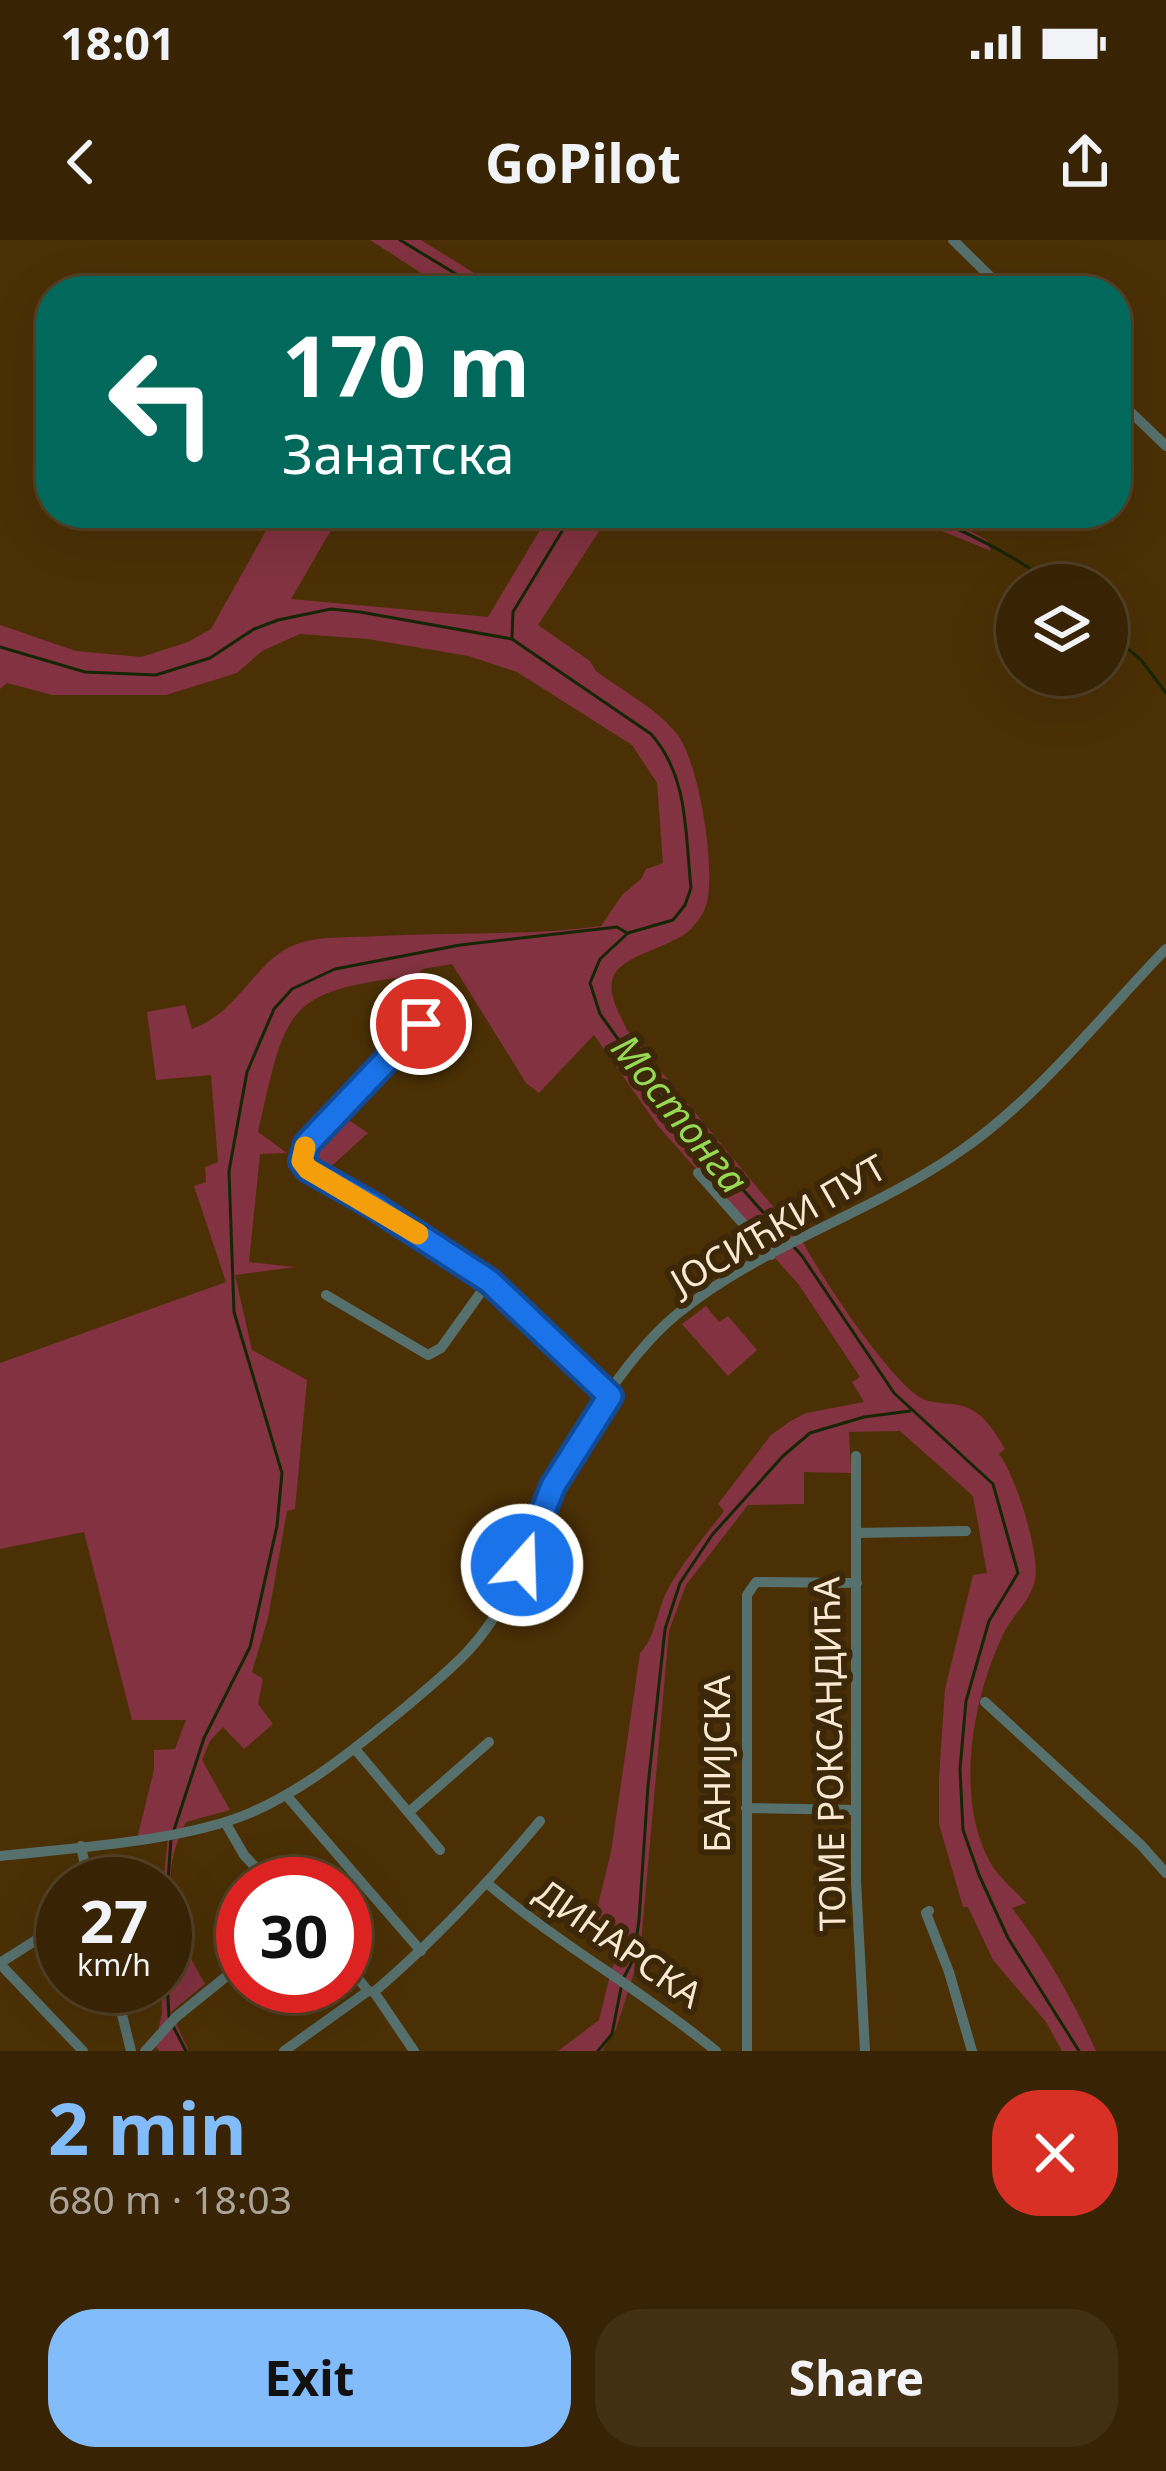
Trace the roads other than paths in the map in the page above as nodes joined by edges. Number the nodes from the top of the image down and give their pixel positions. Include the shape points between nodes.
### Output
1 (952, 240) edge
2 (989, 276) edge
3 (1131, 412) edge
4 (1166, 446) edge
5 (1166, 949) edge
6 (421, 1024) dead end
7 (698, 1173) dead end
8 (773, 1254) junction
9 (489, 1281) junction
10 (326, 1295) dead end
11 (610, 1396) junction
12 (856, 1456) dead end
13 (966, 1532) dead end
14 (856, 1533) junction
15 (857, 1583) junction
16 (986, 1702) dead end
17 (490, 1742) dead end
18 (355, 1749) junction
19 (286, 1795) junction
20 (746, 1808) junction
21 (856, 1810) junction
22 (410, 1813) junction
23 (540, 1821) dead end
24 (225, 1822) junction
25 (81, 1846) junction
26 (440, 1850) dead end
27 (0, 1856) edge
28 (83, 1857) edge
29 (246, 1857) edge
30 (333, 1857) edge
31 (1166, 1873) edge
32 (488, 1884) junction
33 (372, 1902) edge
34 (929, 1911) dead end
35 (36, 1941) edge
36 (422, 1951) junction
37 (0, 1964) edge
38 (216, 1985) edge
39 (372, 1991) edge
40 (372, 1993) edge
41 (122, 2013) edge
42 (340, 2013) edge
43 (83, 2051) edge
44 (131, 2051) edge
45 (145, 2051) edge
46 (284, 2051) edge
47 (414, 2051) edge
48 (716, 2051) edge
49 (746, 2051) edge
50 (865, 2051) edge
51 (972, 2051) edge

1 - 2 street
3 - 4 street
5 - 8 street, ЈОСИЋКИ ПУТ via 978,1138
6 - 9 street via 307,1144 302,1161
7 - 8 street
8 - 11 street, ЈОСИЋКИ ПУТ via 673,1318
9 - 10 street via 428,1355
9 - 11 street
11 - 18 street, ЈОСИЋКИ ПУТ via 553,1486 485,1636
12 - 14 street, ТОМЕ РОКСАНДИЋА
13 - 14 street
14 - 15 street, ТОМЕ РОКСАНДИЋА
15 - 20 street, БАНИЈСКА via 751,1585
15 - 21 street, ТОМЕ РОКСАНДИЋА
16 - 31 street
17 - 22 street
18 - 19 street, ЈОСИЋКИ ПУТ
18 - 22 street
19 - 24 street, ЈОСИЋКИ ПУТ
19 - 30 street
20 - 21 street
20 - 49 street, БАНИЈСКА
21 - 50 street, ТОМЕ РОКСАНДИЋА
22 - 26 street
23 - 32 street
24 - 25 street, ЈОСИЋКИ ПУТ
24 - 29 street
25 - 27 street, ЈОСИЋКИ ПУТ
25 - 28 street
32 - 36 street
32 - 48 street, ДИНАРСКА
33 - 36 street
34 - 51 street
35 - 37 street
36 - 39 street
37 - 43 street
38 - 45 street
40 - 47 street
41 - 44 street
42 - 46 street

